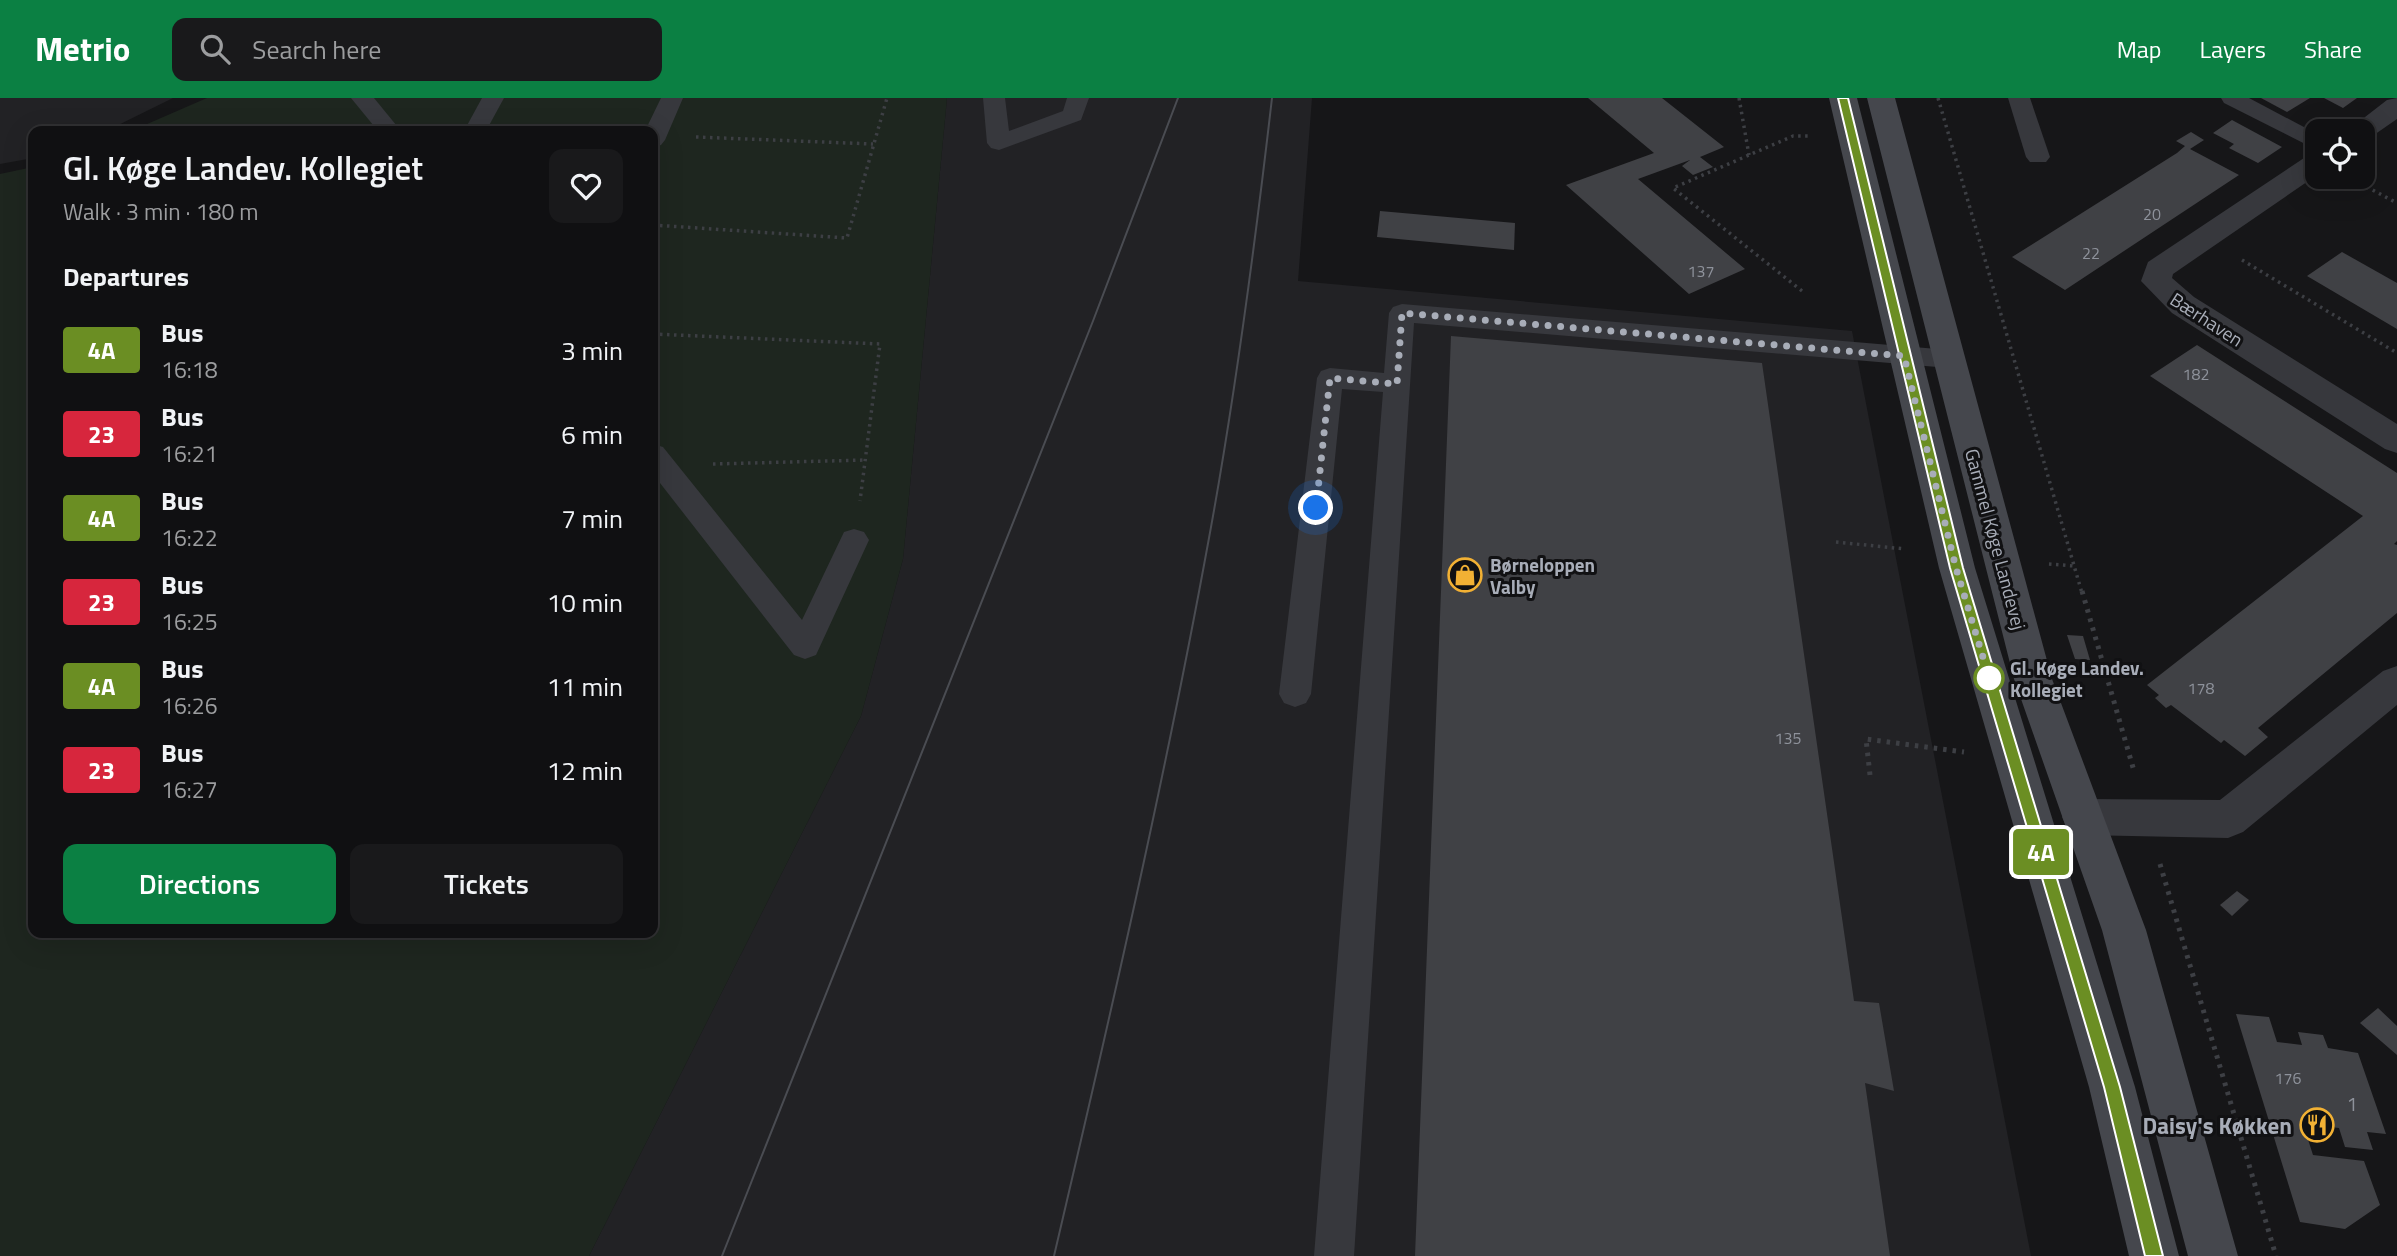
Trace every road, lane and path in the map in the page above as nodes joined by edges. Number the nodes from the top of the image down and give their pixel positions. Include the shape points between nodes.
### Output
1 (362, 98) edge
2 (493, 98) edge
3 (672, 98) edge
4 (887, 98) edge
5 (994, 98) edge
6 (1078, 98) edge
7 (1739, 98) edge
8 (1843, 98) edge
9 (1881, 98) edge
10 (1938, 98) edge
11 (2019, 98) edge
12 (2232, 98) edge
13 (2397, 106) edge
14 (2375, 121) edge
15 (386, 126) edge
16 (478, 126) edge
17 (658, 128) edge
18 (1852, 134) junction
19 (658, 137) edge
20 (2305, 137) edge
21 (873, 144) junction
22 (1749, 155) junction
23 (2038, 157) dead end
24 (2305, 170) edge
25 (2371, 189) edge
26 (2397, 203) edge
27 (658, 225) edge
28 (2222, 225) junction
29 (1802, 291) dead end
30 (658, 334) edge
31 (2397, 353) edge
32 (1904, 356) junction
33 (1949, 359) junction
34 (1397, 384) junction
35 (2397, 440) edge
36 (658, 460) edge
37 (866, 460) junction
38 (658, 461) edge
39 (854, 540) joint
40 (2397, 682) edge
41 (1295, 694) dead end
42 (2013, 758) junction
43 (1870, 775) dead end
44 (2083, 817) junction
45 (2147, 818) junction
46 (1334, 1256) edge
47 (2154, 1256) edge
48 (2213, 1256) edge
49 (2276, 1256) edge

1 - 15 lane
2 - 16 lane
3 - 17 lane
4 - 21 path
5 - 6 lane via 999,143 1073,115
7 - 22 path
8 - 18 main road
9 - 33 main road, Gammel Køge Landevej
10 - 45 path
11 - 23 lane
12 - 20 lane
13 - 14 street
18 - 22 path via 1793,136
18 - 32 main road
19 - 21 path
21 - 27 path via 846,238
22 - 29 path via 1673,188
24 - 28 street, Bærhaven
25 - 26 path
28 - 31 path via 2245,264
28 - 35 street, Bærhaven via 2159,269 2156,281 2183,305
30 - 37 path via 880,344
32 - 33 lane
32 - 34 lane via 1402,313
32 - 42 main road via 1956,568
33 - 44 main road, Gammel Køge Landevej via 2033,679
34 - 41 lane via 1330,378
34 - 46 lane
36 - 37 path
37 - 39 path
38 - 39 lane via 805,646
40 - 45 street via 2228,819
42 - 43 path via 1866,739
42 - 47 main road via 2112,1087
44 - 45 street
44 - 48 main road, Gammel Køge Landevej via 2124,930
45 - 49 path

